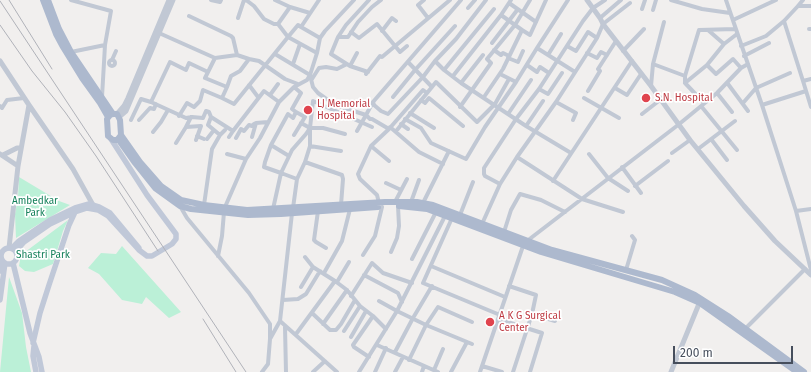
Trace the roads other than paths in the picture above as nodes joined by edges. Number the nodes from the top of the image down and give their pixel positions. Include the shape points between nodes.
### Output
1 (43, 0) edge
2 (48, 0) edge
3 (71, 0) edge
4 (168, 0) edge
5 (173, 0) edge
6 (211, 0) edge
7 (221, 0) edge
8 (245, 0) edge
9 (274, 0) edge
10 (319, 0) edge
11 (369, 0) edge
12 (381, 0) edge
13 (424, 0) edge
14 (450, 0) edge
15 (461, 0) edge
16 (475, 0) edge
17 (530, 0) edge
18 (546, 0) edge
19 (568, 0) edge
20 (587, 0) edge
21 (605, 0) edge
22 (621, 0) edge
23 (645, 0) edge
24 (656, 0) edge
25 (671, 0) edge
26 (732, 0) edge
27 (776, 0) edge
28 (803, 0) edge
29 (351, 1) edge
30 (485, 1) edge
31 (509, 1) edge
32 (726, 1) edge
33 (630, 3) dead end
34 (798, 6) junction
35 (811, 6) edge
36 (48, 8) junction
37 (290, 8) junction
38 (468, 8) dead end
39 (593, 8) junction
40 (494, 9) dead end
41 (518, 9) junction
42 (642, 9) dead end
43 (653, 10) dead end
44 (522, 12) junction
45 (310, 13) junction
46 (730, 13) junction
47 (501, 15) junction
48 (189, 16) dead end
49 (238, 18) dead end
50 (428, 18) junction
51 (600, 18) junction
52 (734, 20) junction
53 (396, 21) dead end
54 (509, 21) junction
55 (784, 21) junction
56 (536, 22) junction
57 (664, 22) dead end
58 (278, 24) junction
59 (603, 24) junction
60 (515, 25) junction
61 (455, 26) dead end
62 (301, 27) junction
63 (644, 29) dead end
64 (735, 29) junction
65 (522, 30) junction
66 (708, 30) junction
67 (382, 31) junction
68 (351, 32) junction
69 (159, 33) junction
70 (561, 34) dead end
71 (737, 34) junction
72 (288, 37) junction
73 (338, 37) junction
74 (320, 38) junction
75 (597, 38) junction
76 (471, 39) junction
77 (616, 41) junction
78 (492, 43) dead end
79 (769, 43) dead end
80 (300, 44) junction
81 (724, 44) junction
82 (105, 45) junction
83 (478, 45) junction
84 (394, 46) junction
85 (407, 46) dead end
86 (567, 46) junction
87 (741, 46) junction
88 (537, 48) junction
89 (494, 50) junction
90 (116, 51) dead end
91 (523, 51) dead end
92 (623, 51) junction
93 (71, 52) junction
94 (317, 53) junction
95 (358, 53) dead end
96 (275, 54) junction
97 (587, 54) junction
98 (237, 55) junction
99 (483, 55) dead end
100 (548, 55) junction
101 (607, 55) junction
102 (744, 56) junction
103 (509, 57) junction
104 (215, 58) junction
105 (249, 59) junction
106 (0, 61) edge
107 (435, 61) junction
108 (557, 61) junction
109 (632, 61) junction
110 (408, 62) junction
111 (293, 64) junction
112 (653, 64) junction
113 (748, 64) junction
114 (266, 65) junction
115 (348, 65) junction
116 (527, 65) junction
117 (707, 65) junction
118 (741, 68) junction
119 (415, 70) junction
120 (444, 70) junction
121 (208, 72) junction
122 (562, 72) dead end
123 (575, 72) junction
124 (790, 72) dead end
125 (549, 73) junction
126 (500, 74) junction
127 (641, 74) junction
128 (453, 76) junction
129 (685, 76) junction
130 (311, 77) junction
131 (423, 77) junction
132 (104, 78) junction
133 (509, 79) junction
134 (811, 79) edge
135 (531, 80) dead end
136 (802, 81) junction
137 (516, 82) junction
138 (461, 83) junction
139 (685, 83) junction
140 (278, 84) dead end
141 (728, 84) junction
142 (249, 85) junction
143 (296, 86) junction
144 (651, 86) junction
145 (227, 87) junction
146 (432, 87) junction
147 (615, 88) junction
148 (756, 88) junction
149 (539, 89) junction
150 (472, 91) junction
151 (588, 91) dead end
152 (806, 91) junction
153 (427, 93) junction
154 (717, 93) junction
155 (133, 94) junction
156 (270, 95) junction
157 (102, 97) junction
158 (258, 97) junction
159 (393, 97) dead end
160 (484, 97) junction
161 (24, 98) junction
162 (222, 98) junction
163 (584, 98) dead end
164 (141, 99) junction
165 (421, 100) junction
166 (660, 100) junction
167 (151, 102) junction
168 (279, 102) junction
169 (373, 102) junction
170 (543, 102) dead end
171 (556, 102) junction
172 (742, 103) junction
173 (156, 104) junction
174 (703, 104) junction
175 (29, 105) junction
176 (496, 105) junction
177 (762, 105) junction
178 (0, 106) edge
179 (460, 107) junction
180 (811, 107) edge
181 (602, 108) junction
182 (168, 110) junction
183 (748, 111) dead end
184 (296, 112) junction
185 (732, 112) dead end
186 (410, 113) junction
187 (508, 114) junction
188 (642, 114) dead end
189 (366, 115) junction
190 (114, 116) junction
191 (180, 116) junction
192 (192, 117) junction
193 (211, 117) junction
194 (619, 118) dead end
195 (406, 119) junction
196 (516, 119) junction
197 (131, 120) dead end
198 (139, 120) dead end
199 (573, 120) dead end
200 (735, 121) dead end
201 (268, 122) junction
202 (362, 122) junction
203 (256, 123) junction
204 (301, 123) junction
205 (401, 124) junction
206 (678, 125) junction
207 (463, 126) dead end
208 (526, 126) junction
209 (186, 127) junction
210 (372, 127) dead end
211 (310, 128) junction
212 (390, 128) junction
213 (434, 128) dead end
214 (408, 129) dead end
215 (214, 130) junction
216 (225, 130) dead end
217 (397, 130) dead end
218 (233, 131) junction
219 (357, 131) dead end
220 (535, 131) junction
221 (722, 131) junction
222 (153, 132) dead end
223 (345, 134) dead end
224 (220, 135) junction
225 (294, 135) dead end
226 (229, 137) dead end
227 (252, 137) dead end
228 (116, 138) junction
229 (236, 138) dead end
230 (711, 139) junction
231 (690, 140) junction
232 (176, 143) dead end
233 (271, 145) junction
234 (310, 146) junction
235 (371, 146) junction
236 (21, 148) junction
237 (698, 149) junction
238 (737, 150) dead end
239 (341, 151) dead end
240 (449, 151) junction
241 (672, 152) dead end
242 (571, 153) junction
243 (1, 154) edge
244 (227, 154) dead end
245 (589, 154) dead end
246 (289, 156) junction
247 (517, 158) junction
248 (246, 159) junction
249 (727, 160) dead end
250 (389, 161) dead end
251 (668, 161) dead end
252 (305, 162) junction
253 (443, 164) junction
254 (18, 166) junction
255 (622, 167) junction
256 (280, 173) junction
257 (407, 178) dead end
258 (608, 178) junction
259 (297, 179) junction
260 (419, 180) dead end
261 (553, 180) junction
262 (473, 182) dead end
263 (386, 183) dead end
264 (500, 184) junction
265 (635, 186) junction
266 (401, 190) junction
267 (628, 191) dead end
268 (641, 193) dead end
269 (582, 199) junction
270 (411, 202) junction
271 (422, 203) junction
272 (396, 204) junction
273 (93, 205) junction
274 (204, 205) junction
275 (341, 205) junction
276 (380, 205) junction
277 (180, 206) junction
278 (273, 209) junction
279 (350, 209) junction
280 (811, 209) edge
281 (225, 210) junction
282 (292, 210) junction
283 (318, 211) junction
284 (796, 211) junction
285 (75, 212) junction
286 (436, 212) junction
287 (565, 212) junction
288 (623, 212) dead end
289 (460, 215) junction
290 (445, 216) junction
291 (452, 218) junction
292 (482, 224) junction
293 (504, 232) junction
294 (632, 236) dead end
295 (525, 243) junction
296 (326, 248) dead end
297 (13, 249) junction
298 (139, 250) junction
299 (391, 252) dead end
300 (363, 255) dead end
301 (218, 256) junction
302 (305, 257) dead end
303 (412, 259) dead end
304 (3, 260) junction
305 (349, 262) dead end
306 (13, 263) junction
307 (313, 266) junction
308 (431, 266) junction
309 (626, 270) junction
310 (808, 270) edge
311 (0, 271) edge
312 (322, 272) junction
313 (364, 275) junction
314 (811, 275) edge
315 (336, 282) junction
316 (412, 283) junction
317 (432, 286) junction
318 (509, 286) junction
319 (302, 287) dead end
320 (347, 290) junction
321 (351, 296) junction
322 (505, 298) junction
323 (0, 300) edge
324 (283, 300) junction
325 (355, 300) junction
326 (379, 301) dead end
327 (701, 301) junction
328 (402, 302) junction
329 (360, 306) junction
330 (366, 311) junction
331 (398, 311) junction
332 (312, 313) junction
333 (532, 314) junction
334 (373, 316) junction
335 (499, 317) junction
336 (413, 318) junction
337 (280, 321) junction
338 (555, 321) dead end
339 (472, 322) dead end
340 (323, 324) junction
341 (426, 325) junction
342 (285, 327) junction
343 (526, 328) junction
344 (386, 329) junction
345 (745, 329) junction
346 (344, 331) dead end
347 (296, 334) junction
348 (351, 337) dead end
349 (270, 339) junction
350 (34, 344) junction
351 (377, 345) junction
352 (386, 348) junction
353 (443, 349) dead end
354 (395, 352) junction
355 (369, 357) junction
356 (403, 357) junction
357 (409, 360) junction
358 (325, 361) junction
359 (424, 366) junction
360 (482, 366) junction
361 (436, 371) edge
362 (36, 372) edge
363 (42, 372) edge
364 (262, 372) edge
365 (286, 372) edge
366 (313, 372) edge
367 (337, 372) edge
368 (359, 372) edge
369 (375, 372) edge
370 (395, 372) edge
371 (422, 372) edge
372 (451, 372) edge
373 (480, 372) edge
374 (502, 372) edge
375 (513, 372) edge
376 (530, 372) edge
377 (671, 372) edge
378 (797, 372) edge
379 (804, 372) edge

1 - 36 main road
2 - 36 main road
3 - 82 street via 111,11
4 - 190 street via 128,98
5 - 69 street
6 - 7 street
8 - 49 street
8 - 58 street via 254,6 264,20
9 - 37 street
10 - 45 street
11 - 73 street
12 - 68 street
13 - 50 street via 418,5
14 - 50 street
15 - 110 street
16 - 38 street
17 - 44 street
18 - 56 street
19 - 88 street
20 - 39 street
21 - 39 street
22 - 51 street
23 - 42 street
24 - 43 street
25 - 46 street via 702,9
26 - 32 street
27 - 52 street
28 - 34 street
29 - 74 street
30 - 107 street via 456,40
31 - 41 street
31 - 47 street
32 - 46 street
33 - 59 street
34 - 35 street
34 - 55 street
36 - 93 main road
36 - 190 main road via 56,34 73,64 88,88
37 - 45 street
37 - 58 street
39 - 51 street
39 - 86 street
40 - 76 street
41 - 44 street
41 - 54 street
44 - 56 street
44 - 60 street
45 - 62 street
46 - 52 street
47 - 54 street
47 - 83 street
48 - 98 street via 231,36
50 - 84 street
51 - 59 street
52 - 64 street
53 - 67 street via 392,18
54 - 60 street
54 - 78 street
55 - 87 street via 766,36
55 - 136 street
56 - 65 street via 530,35
57 - 112 street
58 - 72 street
59 - 75 street
59 - 77 street
60 - 65 street
60 - 89 street
61 - 119 street
62 - 72 street via 298,25
62 - 74 street
63 - 92 street
64 - 66 street
64 - 71 street
65 - 103 street
66 - 81 street
66 - 129 street via 698,30
67 - 68 street via 376,24 359,38
67 - 84 street
68 - 73 street via 348,37
69 - 104 street
69 - 155 street
70 - 100 street
71 - 81 street
71 - 87 street
72 - 80 street
72 - 96 street
73 - 115 street via 331,54
74 - 94 street
75 - 86 street via 588,32 576,51
75 - 97 street
76 - 83 street
76 - 120 street
77 - 92 street
77 - 101 street
79 - 102 street
80 - 94 street
80 - 111 street
81 - 117 street
82 - 93 street
82 - 132 street
83 - 128 street
84 - 85 street via 400,52
84 - 115 street via 380,56 367,73
86 - 108 street
87 - 102 street
88 - 100 street
88 - 116 street
89 - 103 street
89 - 150 street via 487,59 491,63
90 - 132 street
91 - 103 street via 518,62
92 - 109 street
93 - 157 main road
94 - 130 street
95 - 115 street
96 - 111 street
96 - 114 street
97 - 101 street via 597,58 601,52
97 - 123 street
98 - 104 street
98 - 105 street
99 - 138 street
100 - 108 street
101 - 151 street
102 - 113 street
103 - 126 street
104 - 121 street
105 - 114 street
105 - 145 street via 240,71 231,76
106 - 161 street
107 - 120 street
107 - 131 street
108 - 123 street
108 - 125 street
109 - 127 street
109 - 147 street
110 - 119 street
110 - 169 street
111 - 130 street
112 - 129 street
112 - 144 street
113 - 118 street
113 - 148 street
114 - 142 street
114 - 143 street
115 - 130 street via 338,69 319,68
116 - 125 street via 538,72 540,66
116 - 137 street
117 - 118 street via 716,74 733,59
117 - 139 street
118 - 141 street
119 - 131 street
119 - 159 street
120 - 128 street
121 - 145 street via 204,78
121 - 167 street via 189,63 186,70 170,62
122 - 149 street via 548,94
123 - 171 street
124 - 148 street
125 - 149 street
126 - 133 street
126 - 160 street
127 - 144 street
127 - 147 street via 627,95
128 - 138 street
129 - 139 street
130 - 143 street
130 - 189 street via 313,87 325,98
131 - 146 street
131 - 169 street via 388,114 381,111
132 - 157 street
133 - 137 street
133 - 176 street
134 - 136 street
135 - 187 street
136 - 152 street
137 - 176 street
138 - 150 street
139 - 174 street
140 - 156 street
141 - 154 street
141 - 172 street
142 - 158 street
142 - 162 street via 234,104
143 - 168 street
143 - 184 street via 301,93 292,110
144 - 166 street
145 - 162 street
146 - 153 street
146 - 179 street via 436,82
147 - 181 street
148 - 172 street
148 - 177 street
149 - 196 street
150 - 160 street
150 - 179 street
152 - 177 street
152 - 180 street
153 - 165 street
153 - 212 street via 423,90
154 - 174 street
154 - 185 street
155 - 164 street
155 - 190 street via 125,114
156 - 158 street via 264,90
156 - 168 street
157 - 190 main road
158 - 218 street
160 - 176 street
161 - 175 street
161 - 178 street via 7,100 2,108
162 - 191 street via 203,90 200,101 194,107 187,103
163 - 181 street
164 - 167 street
164 - 197 street
165 - 186 street
165 - 207 street via 425,103 429,98
166 - 188 street
166 - 206 street
167 - 173 street
168 - 201 street
169 - 189 street
170 - 208 street
171 - 199 street via 576,113
171 - 220 street
172 - 183 street
173 - 182 street
173 - 198 street via 154,109 150,108
174 - 206 street
174 - 221 street
175 - 236 street
175 - 273 street via 73,169
176 - 179 street via 477,122
176 - 187 street
176 - 240 street via 466,159
177 - 284 street
181 - 194 street
181 - 242 street
182 - 191 street
182 - 222 street
184 - 204 street via 305,117
184 - 233 street via 293,118 288,114
186 - 195 street
186 - 213 street
187 - 196 street
189 - 202 street
189 - 212 street
190 - 228 main road
190 - 228 main road via 108,136
191 - 192 street
192 - 193 street via 202,118 206,111
192 - 209 street
193 - 215 street via 208,125
193 - 218 street
195 - 205 street
195 - 240 street via 422,128 431,143
196 - 208 street
196 - 264 street via 484,168 485,176
200 - 221 street
201 - 203 street
201 - 248 street
202 - 210 street
202 - 211 street via 313,101
202 - 219 street
203 - 227 street
203 - 229 street via 249,125 244,131 241,129
204 - 211 street
204 - 225 street
205 - 214 street
205 - 217 street
206 - 231 street
206 - 255 street
208 - 220 street
209 - 215 street via 202,126 197,138 206,139
209 - 232 street
211 - 223 street via 323,128
211 - 234 street
211 - 246 street
212 - 235 street
212 - 253 street via 419,152
215 - 224 street
216 - 224 street
218 - 226 street
220 - 242 street
220 - 247 street
221 - 230 street
221 - 238 street
224 - 274 street via 212,149
228 - 274 main road via 161,186 181,200
228 - 277 main road via 155,188
228 - 298 main road via 176,234 174,241 156,255 147,256
230 - 237 street
230 - 249 street
231 - 237 street
231 - 241 street
233 - 246 street
233 - 256 street via 264,167
234 - 239 street
234 - 252 street
235 - 250 street
235 - 276 street via 358,174 376,195
236 - 243 street
236 - 254 street
237 - 310 street via 775,241
240 - 253 street
242 - 261 street
243 - 254 street
244 - 248 street
245 - 258 street
246 - 256 street
247 - 261 street
247 - 264 street
248 - 281 street
251 - 265 street
252 - 259 street
252 - 275 street via 342,175
253 - 271 street
254 - 297 street
255 - 258 street
255 - 265 street
256 - 259 street
256 - 278 street
257 - 266 street
258 - 267 street
258 - 269 street
259 - 282 street
260 - 270 street
261 - 269 street
262 - 289 street
263 - 266 street
264 - 292 street
265 - 268 street
266 - 272 street
269 - 287 street
269 - 288 street
270 - 271 main road
270 - 272 main road
271 - 289 main road
272 - 276 main road
272 - 286 main road
272 - 299 street via 399,226
273 - 297 main road via 75,208 50,220 19,241
273 - 298 main road via 113,216
274 - 281 main road
275 - 276 main road
275 - 282 main road
276 - 279 main road
276 - 300 street via 375,236
277 - 281 main road via 191,209
277 - 301 street
278 - 281 main road
278 - 282 main road
279 - 283 main road
279 - 312 street via 342,242
280 - 284 street
281 - 282 main road via 248,215
281 - 301 street
282 - 283 main road
282 - 324 street
283 - 296 street via 314,240
284 - 310 street
285 - 297 main road
285 - 298 main road via 87,208 102,212 114,221
285 - 350 main road via 40,313
286 - 290 main road
286 - 303 street
287 - 293 street via 541,200 520,194 511,210
287 - 295 street
289 - 292 main road
290 - 291 main road
290 - 316 street
291 - 295 main road
291 - 308 street
292 - 293 main road
293 - 295 main road
294 - 309 street via 635,240
295 - 309 main road
295 - 318 street
295 - 327 main road
297 - 304 main road via 3,250
297 - 306 main road via 17,258
301 - 349 street via 249,293 270,324
302 - 307 street
304 - 306 main road
304 - 311 main road
304 - 323 main road
305 - 315 street
306 - 350 main road
307 - 312 street
307 - 319 street
308 - 317 street via 424,283
308 - 322 street
309 - 327 main road via 662,280
310 - 314 street
310 - 345 street
312 - 315 street
312 - 324 street via 306,294 298,299
313 - 316 street via 372,263 383,272
313 - 321 street
313 - 328 street via 398,293
315 - 320 street
315 - 332 street
316 - 328 street
317 - 335 street
317 - 336 street
318 - 322 street
318 - 333 street via 536,295
320 - 321 street
320 - 340 street
321 - 325 street
322 - 335 street
324 - 337 street
325 - 329 street
325 - 340 street via 336,330 330,330
326 - 331 street
327 - 345 main road
327 - 377 street
327 - 378 main road
328 - 331 street
329 - 330 street
329 - 346 street
330 - 334 street
330 - 348 street
331 - 336 street
331 - 344 street
332 - 340 street
332 - 347 street
333 - 338 street
333 - 343 street
334 - 344 street
334 - 355 street via 353,345
335 - 343 street
335 - 360 street
336 - 341 street
336 - 354 street
337 - 342 street
337 - 349 street
339 - 341 street via 438,307
341 - 357 street
341 - 372 street via 469,343
342 - 347 street
342 - 365 street
343 - 375 street
343 - 376 street via 542,333
344 - 351 street
345 - 379 main road
347 - 358 street
349 - 364 street via 268,364
350 - 362 main road
350 - 363 main road
351 - 352 street
351 - 355 street
352 - 354 street
352 - 369 street
353 - 361 street
354 - 356 street
355 - 368 street
356 - 357 street
356 - 370 street
357 - 359 street
358 - 366 street
358 - 367 street
359 - 361 street
359 - 371 street
360 - 373 street
360 - 374 street

